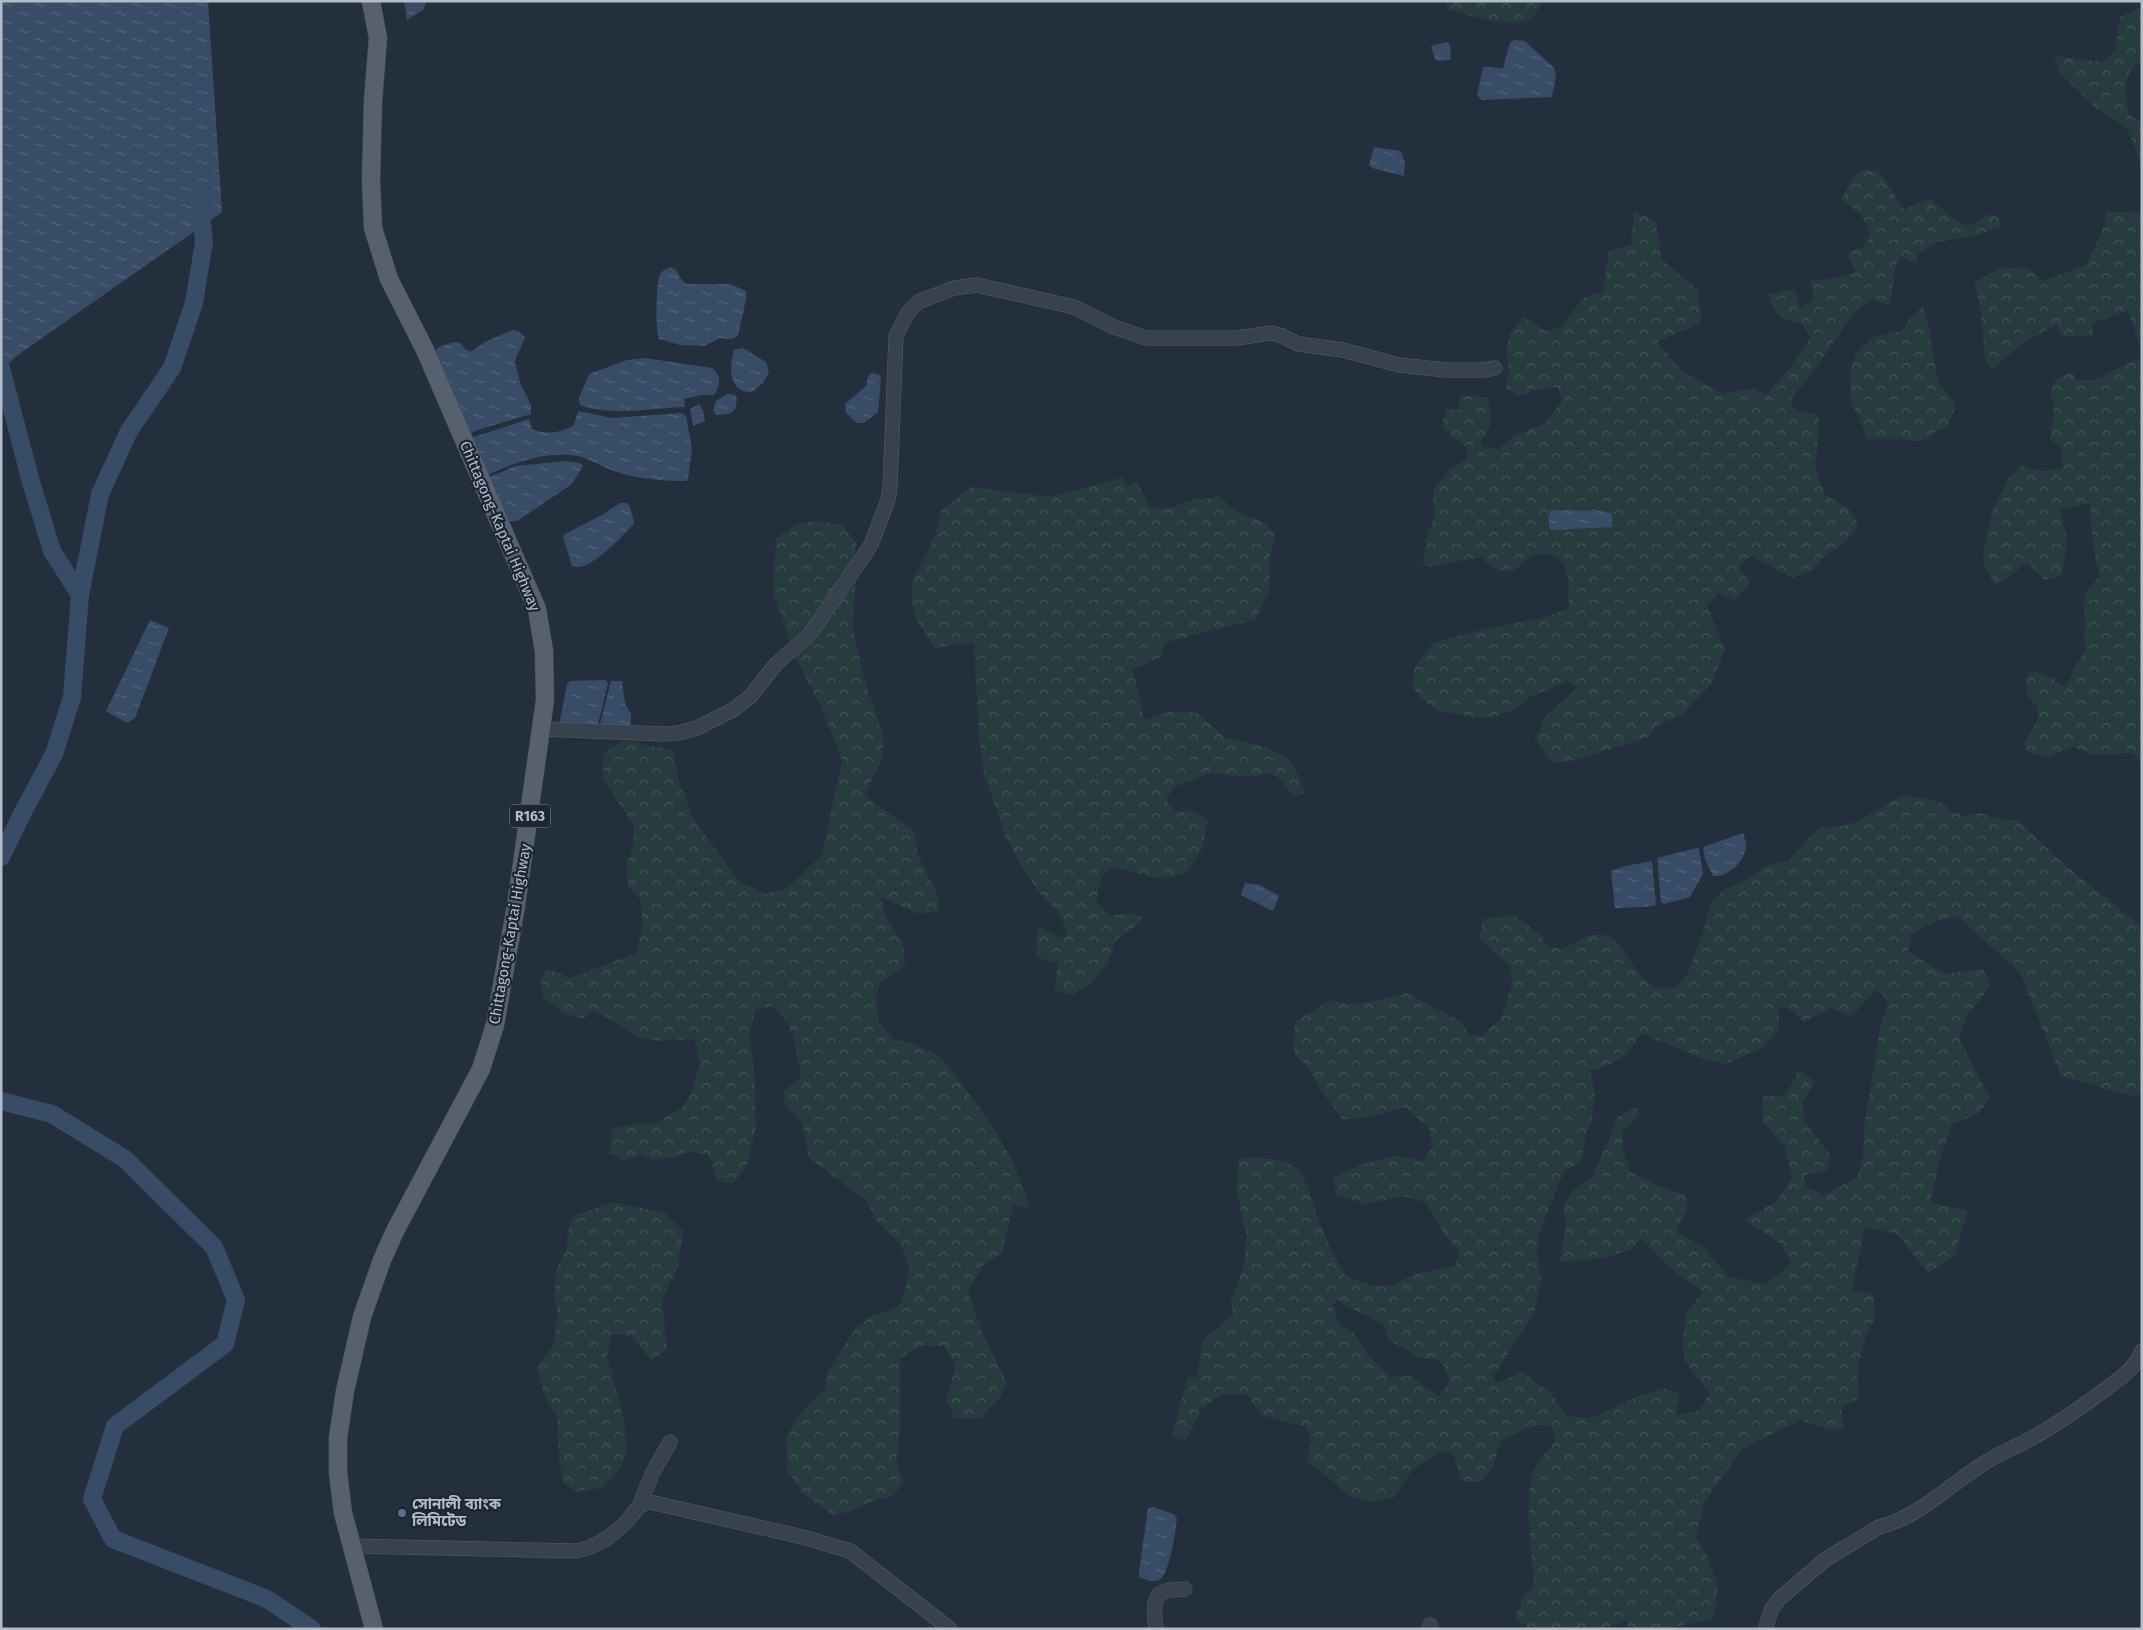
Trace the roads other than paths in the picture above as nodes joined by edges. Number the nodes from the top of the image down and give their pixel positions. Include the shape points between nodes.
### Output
1 (371, 1) edge
2 (1495, 368) dead end
3 (541, 729) junction
4 (2142, 1351) edge
5 (670, 1442) dead end
6 (639, 1506) junction
7 (352, 1546) junction
8 (1185, 1589) dead end
9 (374, 1629) edge
10 (950, 1629) edge
11 (1156, 1629) edge
12 (1765, 1629) edge

1 - 3 main road, Chittagong-Kaptai Highway / R163 via 378,38 372,140 372,228 389,279 425,350 537,609 544,651 545,700
2 - 3 street via 1446,370 1399,364 1343,350 1298,344 1271,333 1237,338 1152,339 1114,327 1074,307 977,285 960,286 931,296 911,308 896,336 890,488 880,522 871,545 810,634 776,664 750,697 698,728 664,734
3 - 7 main road, Chittagong-Kaptai Highway / R163 via 495,1026 481,1069 382,1260 353,1354 338,1438 343,1513
4 - 12 street via 2128,1372 2071,1414 1983,1463 1914,1511 1879,1527 1826,1559 1779,1599 1772,1608
5 - 6 street
6 - 7 street via 609,1538 577,1551
6 - 10 street via 650,1502 833,1544 850,1551
7 - 9 main road, Chittagong-Kaptai Highway / R163
8 - 11 street via 1166,1591 1157,1597 1154,1612

